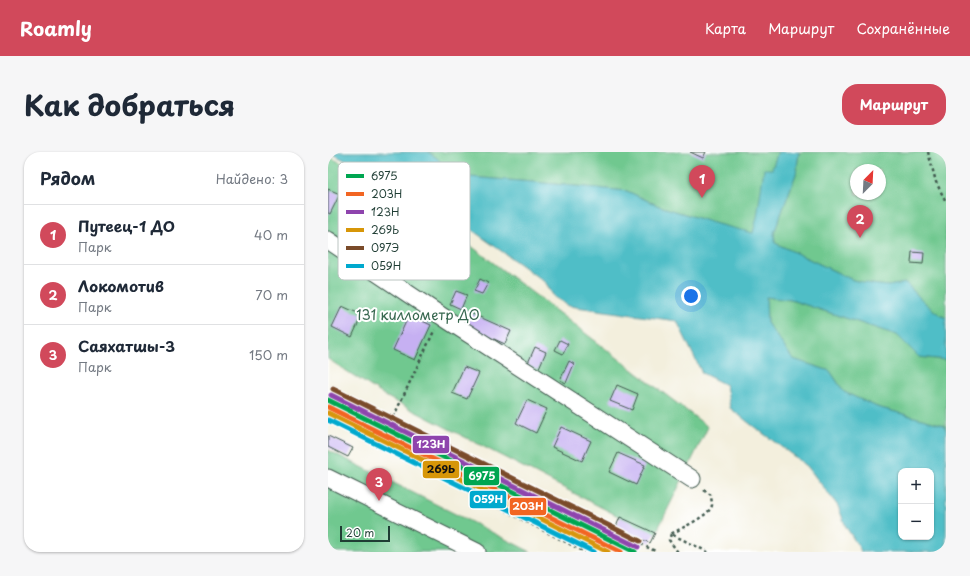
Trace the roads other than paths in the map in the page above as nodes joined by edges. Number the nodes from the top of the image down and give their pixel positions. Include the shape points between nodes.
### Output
1 (328, 240) edge
2 (338, 247) edge
3 (388, 280) edge
4 (328, 478) edge
5 (692, 479) road end
6 (477, 552) edge

1 - 2 street
3 - 5 street
4 - 6 street

